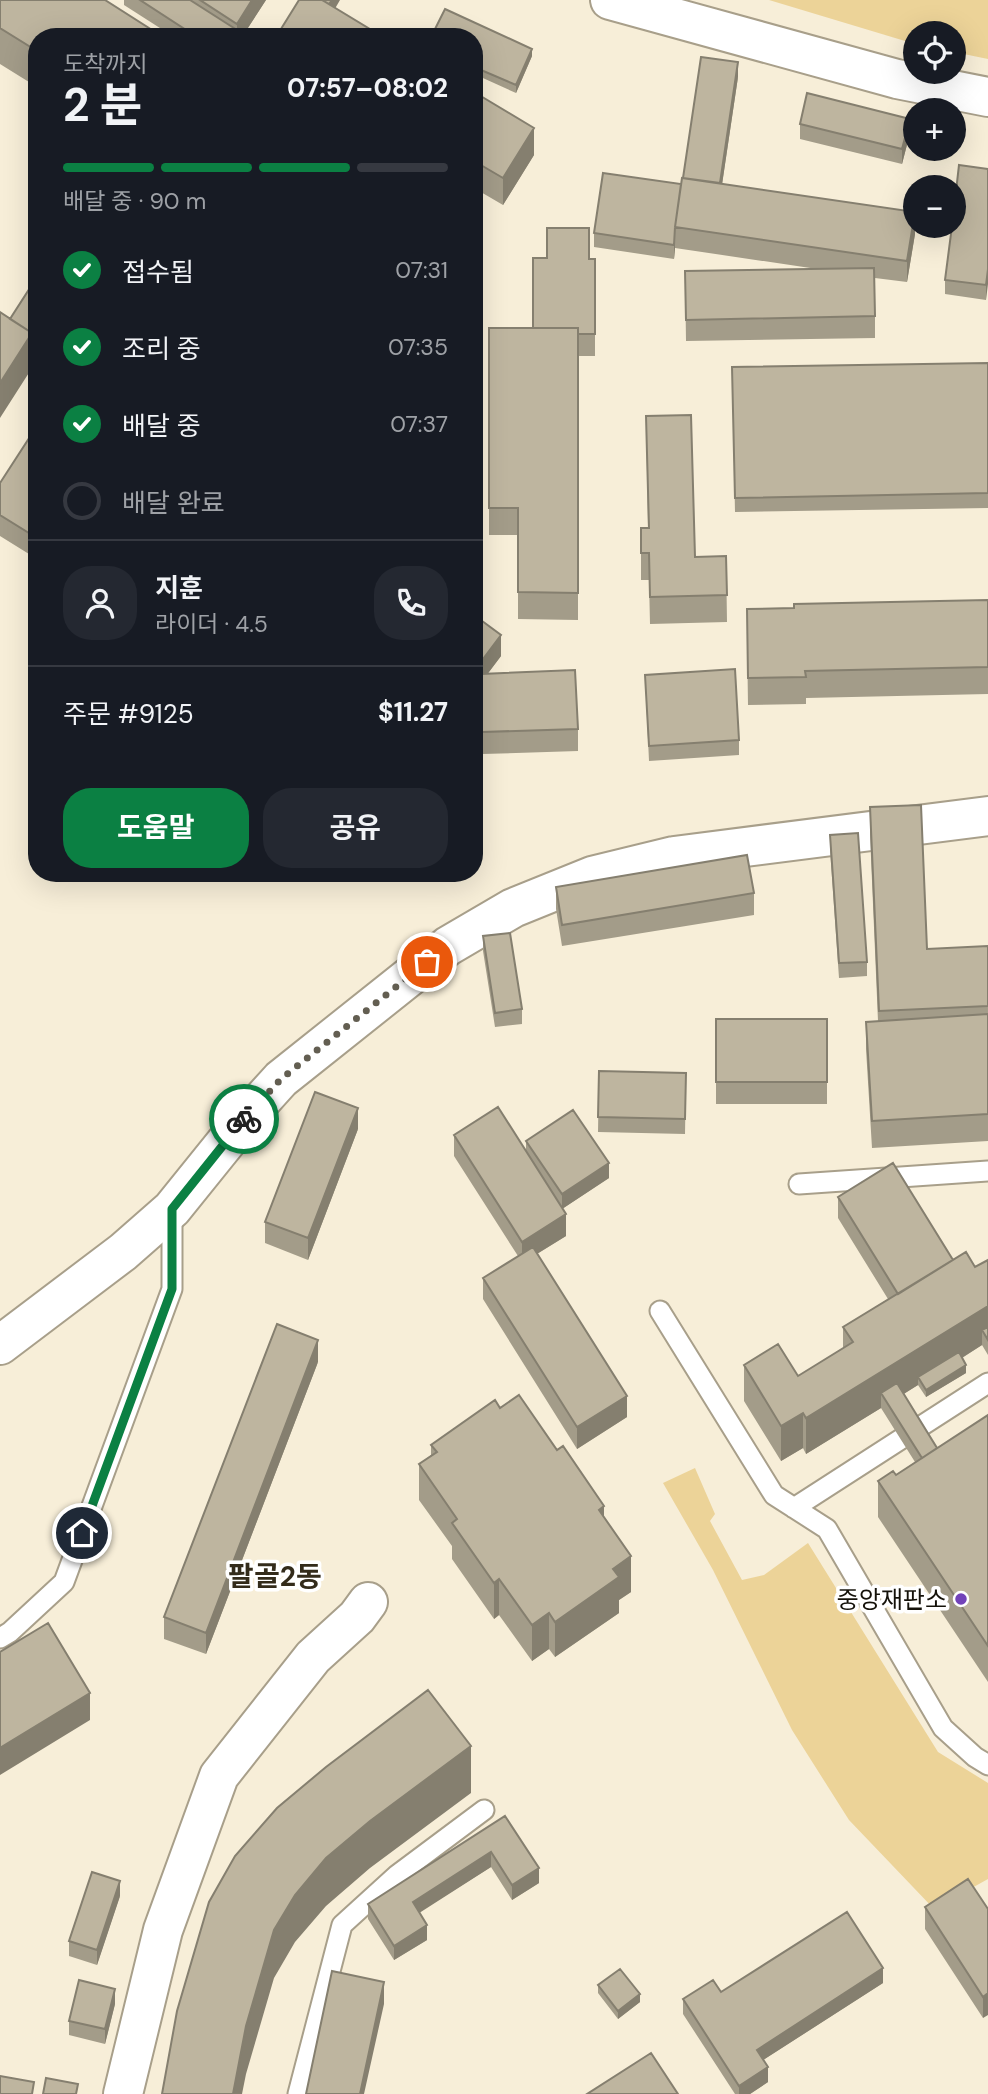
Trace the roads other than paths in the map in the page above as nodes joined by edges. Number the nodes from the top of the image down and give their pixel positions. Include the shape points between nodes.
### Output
1 (610, 0) edge
2 (988, 97) edge
3 (988, 816) edge
4 (988, 1171) edge
5 (799, 1184) dead end
6 (172, 1209) junction
7 (660, 1311) dead end
8 (0, 1345) edge
9 (988, 1382) edge
10 (794, 1508) junction
11 (368, 1602) dead end
12 (0, 1638) edge
13 (988, 1765) edge
14 (484, 1810) dead end
15 (123, 2094) edge
16 (298, 2094) edge

1 - 2 street via 897,79
3 - 6 street via 674,856 592,876 513,908 448,946 281,1079
4 - 5 lane
6 - 8 street
6 - 12 lane via 172,1289 64,1582
7 - 10 lane via 774,1495
9 - 10 lane
10 - 13 lane via 827,1529 943,1728
11 - 15 street via 358,1617 313,1657 219,1776 163,1930
14 - 16 lane via 397,1875 342,1925

